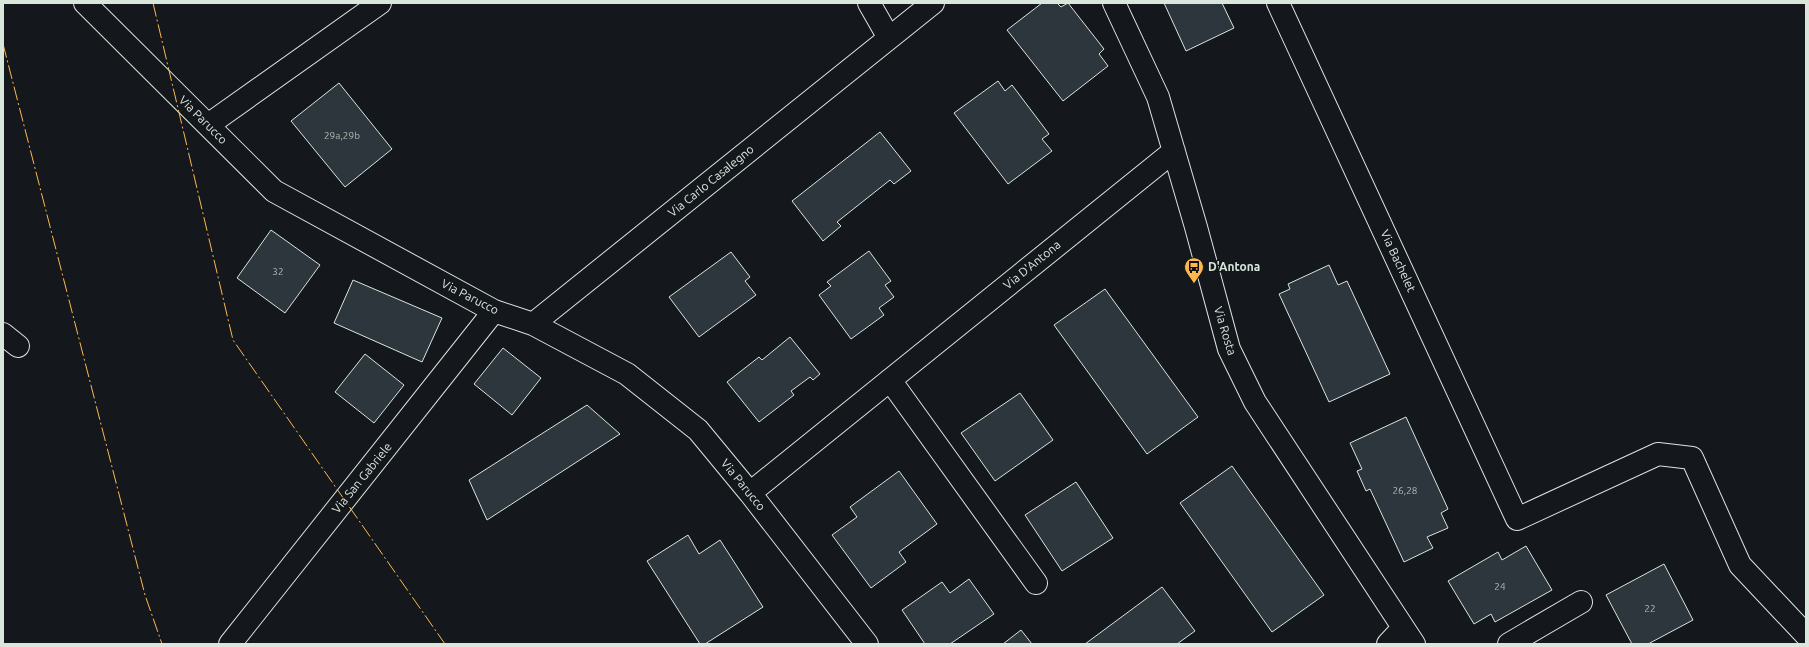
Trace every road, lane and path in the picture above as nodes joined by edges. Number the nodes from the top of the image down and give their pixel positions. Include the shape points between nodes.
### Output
1 (85, 3) edge
2 (380, 3) edge
3 (869, 3) edge
4 (932, 3) edge
5 (1114, 3) edge
6 (1278, 3) edge
7 (889, 38) junction
8 (208, 125) junction
9 (1174, 151) junction
10 (494, 312) junction
11 (533, 324) junction
12 (890, 380) junction
13 (750, 493) junction
14 (1036, 583) dead end
15 (1581, 602) dead end
16 (1806, 635) edge
17 (1409, 636) edge
18 (230, 644) edge
19 (867, 644) edge
20 (1388, 644) edge
21 (1509, 644) edge

1 - 8 street, Via Parucco
2 - 8 street
3 - 7 street
4 - 7 street, Via Carlo Casalegno
5 - 9 street, Via Rosta via 1158,97
6 - 16 street, Via Bachelet via 1518,519 1658,454 1692,458 1740,565
7 - 11 street, Via Carlo Casalegno
8 - 10 street, Via Parucco via 274,190
9 - 12 street, Via D'Antona
9 - 17 street, Via Rosta via 1228,349 1256,402
10 - 11 street, Via Parucco
10 - 18 street, Via San Gabriele
11 - 13 street, Via Parucco via 627,374 698,430
12 - 13 street, Via D'Antona
12 - 14 street
13 - 19 street, Via Parucco
15 - 21 street
17 - 20 street, Via Rosta

